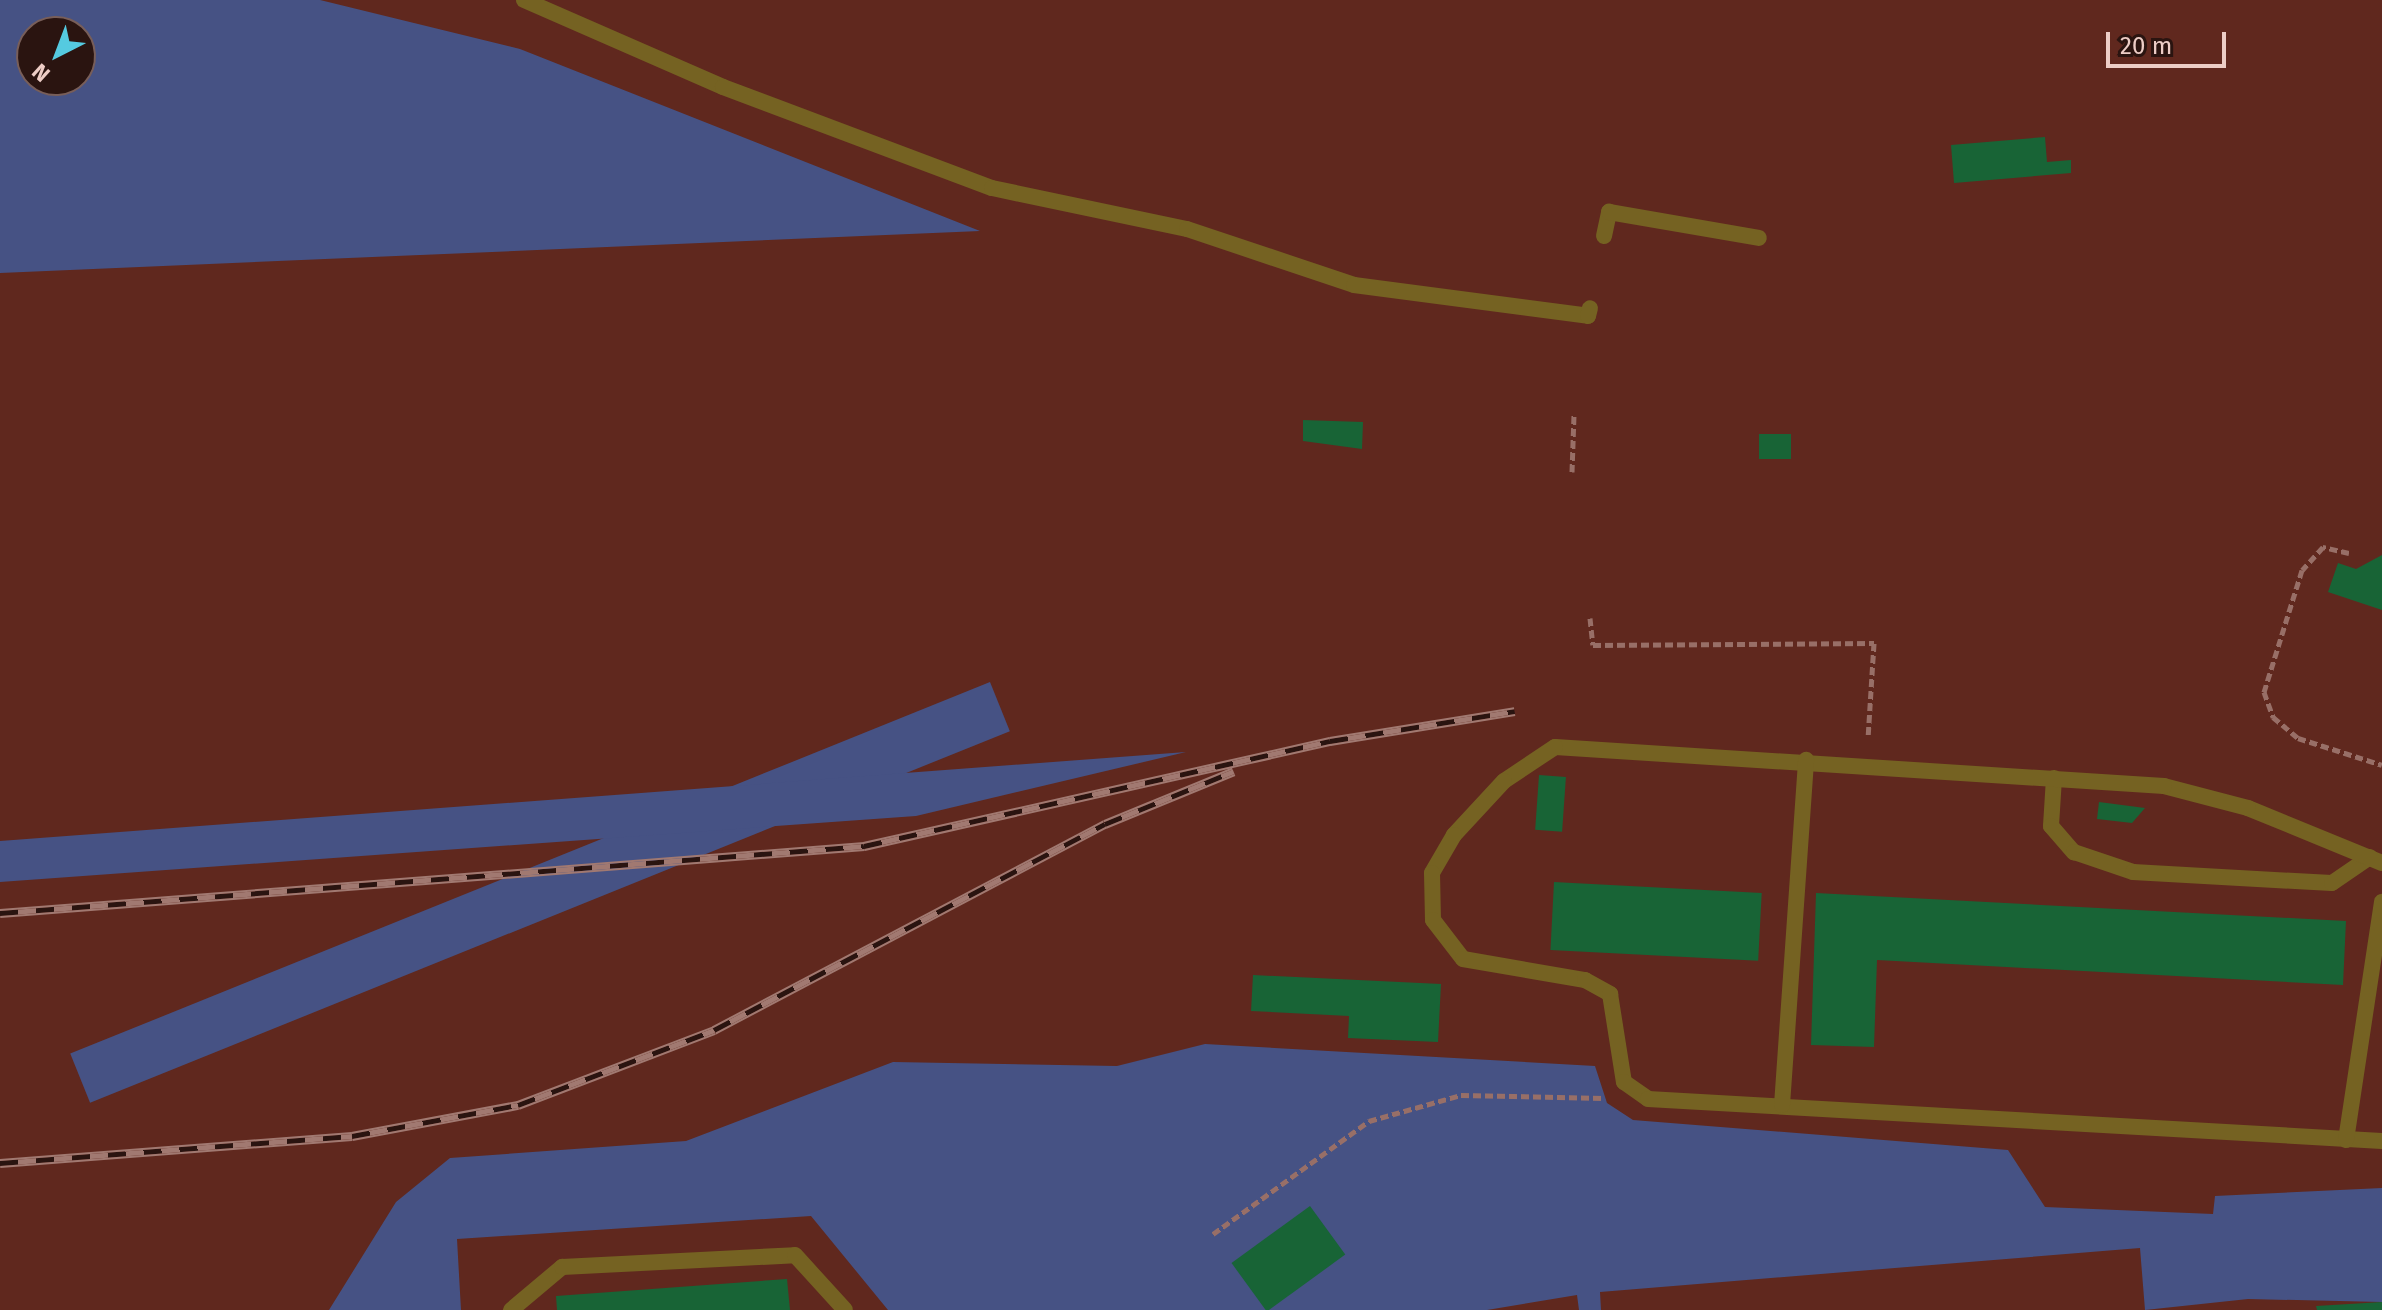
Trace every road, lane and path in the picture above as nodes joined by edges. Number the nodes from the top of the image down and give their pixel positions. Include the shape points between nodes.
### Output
1 (524, 0) edge
2 (1604, 236) dead end
3 (1759, 238) dead end
4 (1590, 308) dead end
5 (1574, 415) dead end
6 (1572, 472) dead end
7 (2349, 553) dead end
8 (1590, 618) dead end
9 (1806, 760) junction
10 (1866, 763) junction
11 (2382, 765) edge
12 (2054, 778) junction
13 (2376, 860) edge
14 (2382, 902) edge
15 (1648, 1099) junction
16 (1782, 1105) junction
17 (2346, 1140) junction
18 (2382, 1141) edge
19 (1213, 1234) dead end
20 (511, 1310) edge
21 (845, 1310) edge

1 - 4 lane via 723,87 992,188 1187,229 1354,285 1588,316
2 - 3 lane via 1609,212
5 - 6 path
7 - 11 path via 2323,547 2302,570 2264,692 2273,717 2298,738
8 - 10 path via 1593,645 1874,643
9 - 10 lane
9 - 15 lane via 1555,747 1504,781 1454,835 1432,873 1433,920 1463,959 1585,980 1610,994 1624,1082
9 - 16 lane
10 - 12 lane
12 - 13 lane via 2164,786 2248,808
12 - 13 lane via 2051,826 2074,852 2133,872 2332,883
14 - 17 lane
15 - 16 lane
15 - 19 path via 1461,1095 1369,1121
16 - 17 lane
17 - 18 lane
20 - 21 lane via 562,1267 795,1255

